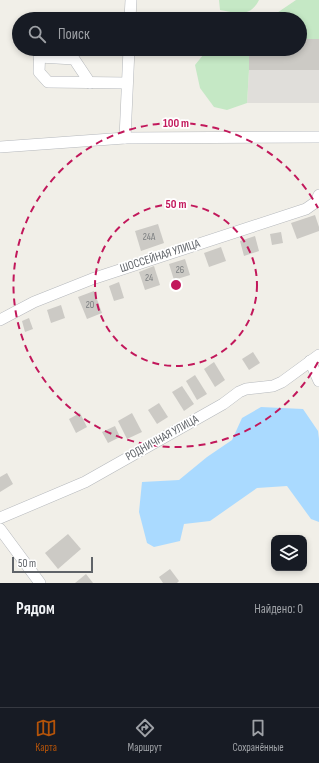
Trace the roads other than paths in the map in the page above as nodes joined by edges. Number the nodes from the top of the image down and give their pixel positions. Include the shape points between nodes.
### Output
1 (131, 0) edge
2 (130, 12) edge
3 (40, 56) edge
4 (57, 56) edge
5 (129, 56) edge
6 (90, 83) junction
7 (127, 83) junction
8 (319, 137) edge
9 (125, 138) junction
10 (0, 147) edge
11 (319, 196) edge
12 (0, 320) edge
13 (314, 358) edge
14 (319, 381) edge
15 (0, 518) edge
16 (0, 529) edge
17 (40, 583) edge

1 - 2 street
3 - 6 street via 39,72 48,82
4 - 6 street via 74,59
5 - 7 street
6 - 7 street
7 - 9 street
8 - 9 street
9 - 10 street
11 - 12 street, ШОССЕЙНАЯ УЛИЦА via 316,202 306,209 92,279 34,302
13 - 14 street
13 - 15 street, РОДНИЧНАЯ УЛИЦА via 282,382 239,392 223,404 85,482
16 - 17 street

